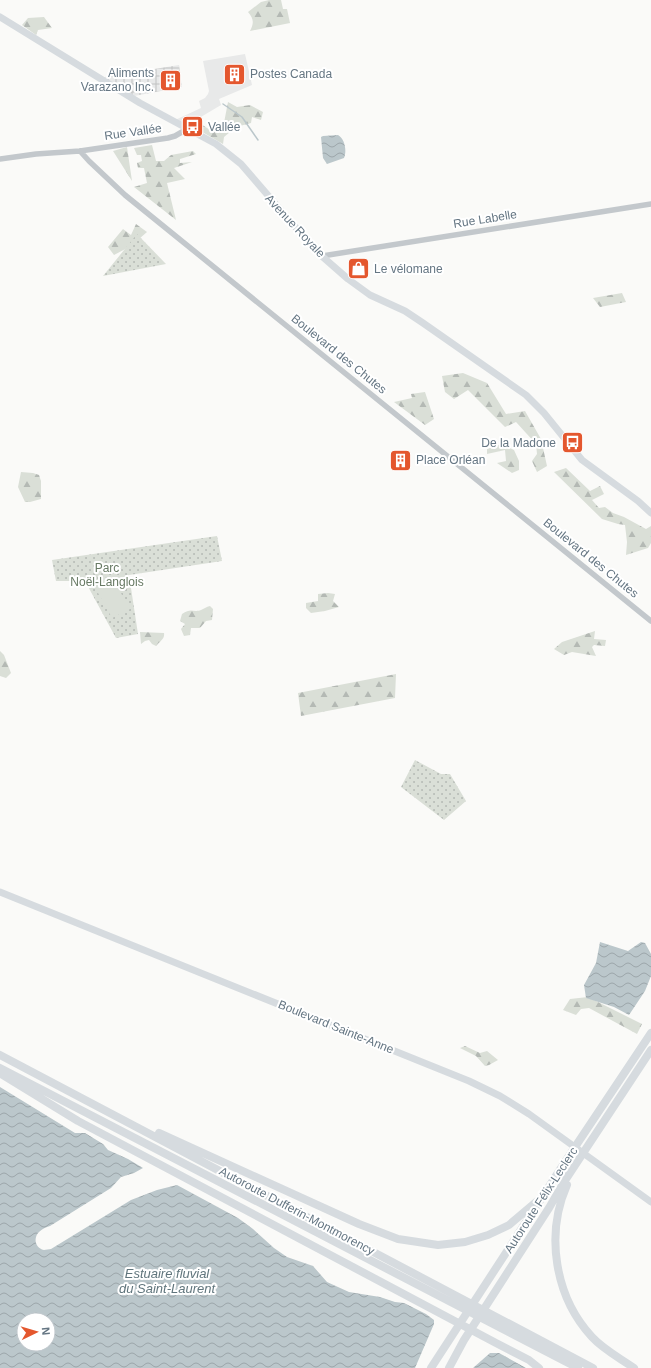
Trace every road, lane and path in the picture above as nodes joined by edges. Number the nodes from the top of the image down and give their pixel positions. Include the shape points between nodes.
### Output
1 (0, 17) edge
2 (187, 128) junction
3 (80, 151) junction
4 (0, 159) edge
5 (651, 204) edge
6 (322, 256) junction
7 (651, 513) edge
8 (651, 621) edge
9 (0, 892) edge
10 (651, 1033) edge
11 (651, 1050) edge
12 (0, 1055) edge
13 (0, 1068) edge
14 (0, 1074) edge
15 (84, 1100) junction
16 (574, 1168) junction
17 (542, 1197) junction
18 (651, 1202) edge
19 (431, 1368) edge
20 (449, 1368) edge
21 (539, 1368) edge
22 (578, 1368) edge
23 (593, 1368) edge
24 (634, 1368) edge

1 - 2 main road, Avenue Royale via 140,103
2 - 3 street, Rue Vallée via 168,138
2 - 6 main road, Avenue Royale via 216,144 241,164
3 - 4 street
3 - 8 street, Boulevard des Chutes via 125,195
5 - 6 street, Rue Labelle
6 - 7 main road, Avenue Royale via 370,295 405,311 526,395 582,460
9 - 18 main road, Boulevard Sainte-Anne via 469,1081 529,1114
10 - 17 highway, Autoroute Félix-Leclerc
11 - 16 highway, Autoroute Félix-Leclerc
12 - 15 highway, Autoroute Dufferin-Montmorency
13 - 22 highway, Autoroute Dufferin-Montmorency
14 - 21 highway via 78,1121 529,1360
15 - 17 highway via 352,1221 398,1239 438,1245 465,1242 509,1225
15 - 23 highway, Autoroute Dufferin-Montmorency
16 - 20 highway via 494,1292
16 - 24 highway via 562,1196 556,1220 555,1243 559,1276 571,1308 585,1328 604,1347
17 - 19 highway, Autoroute Félix-Leclerc

